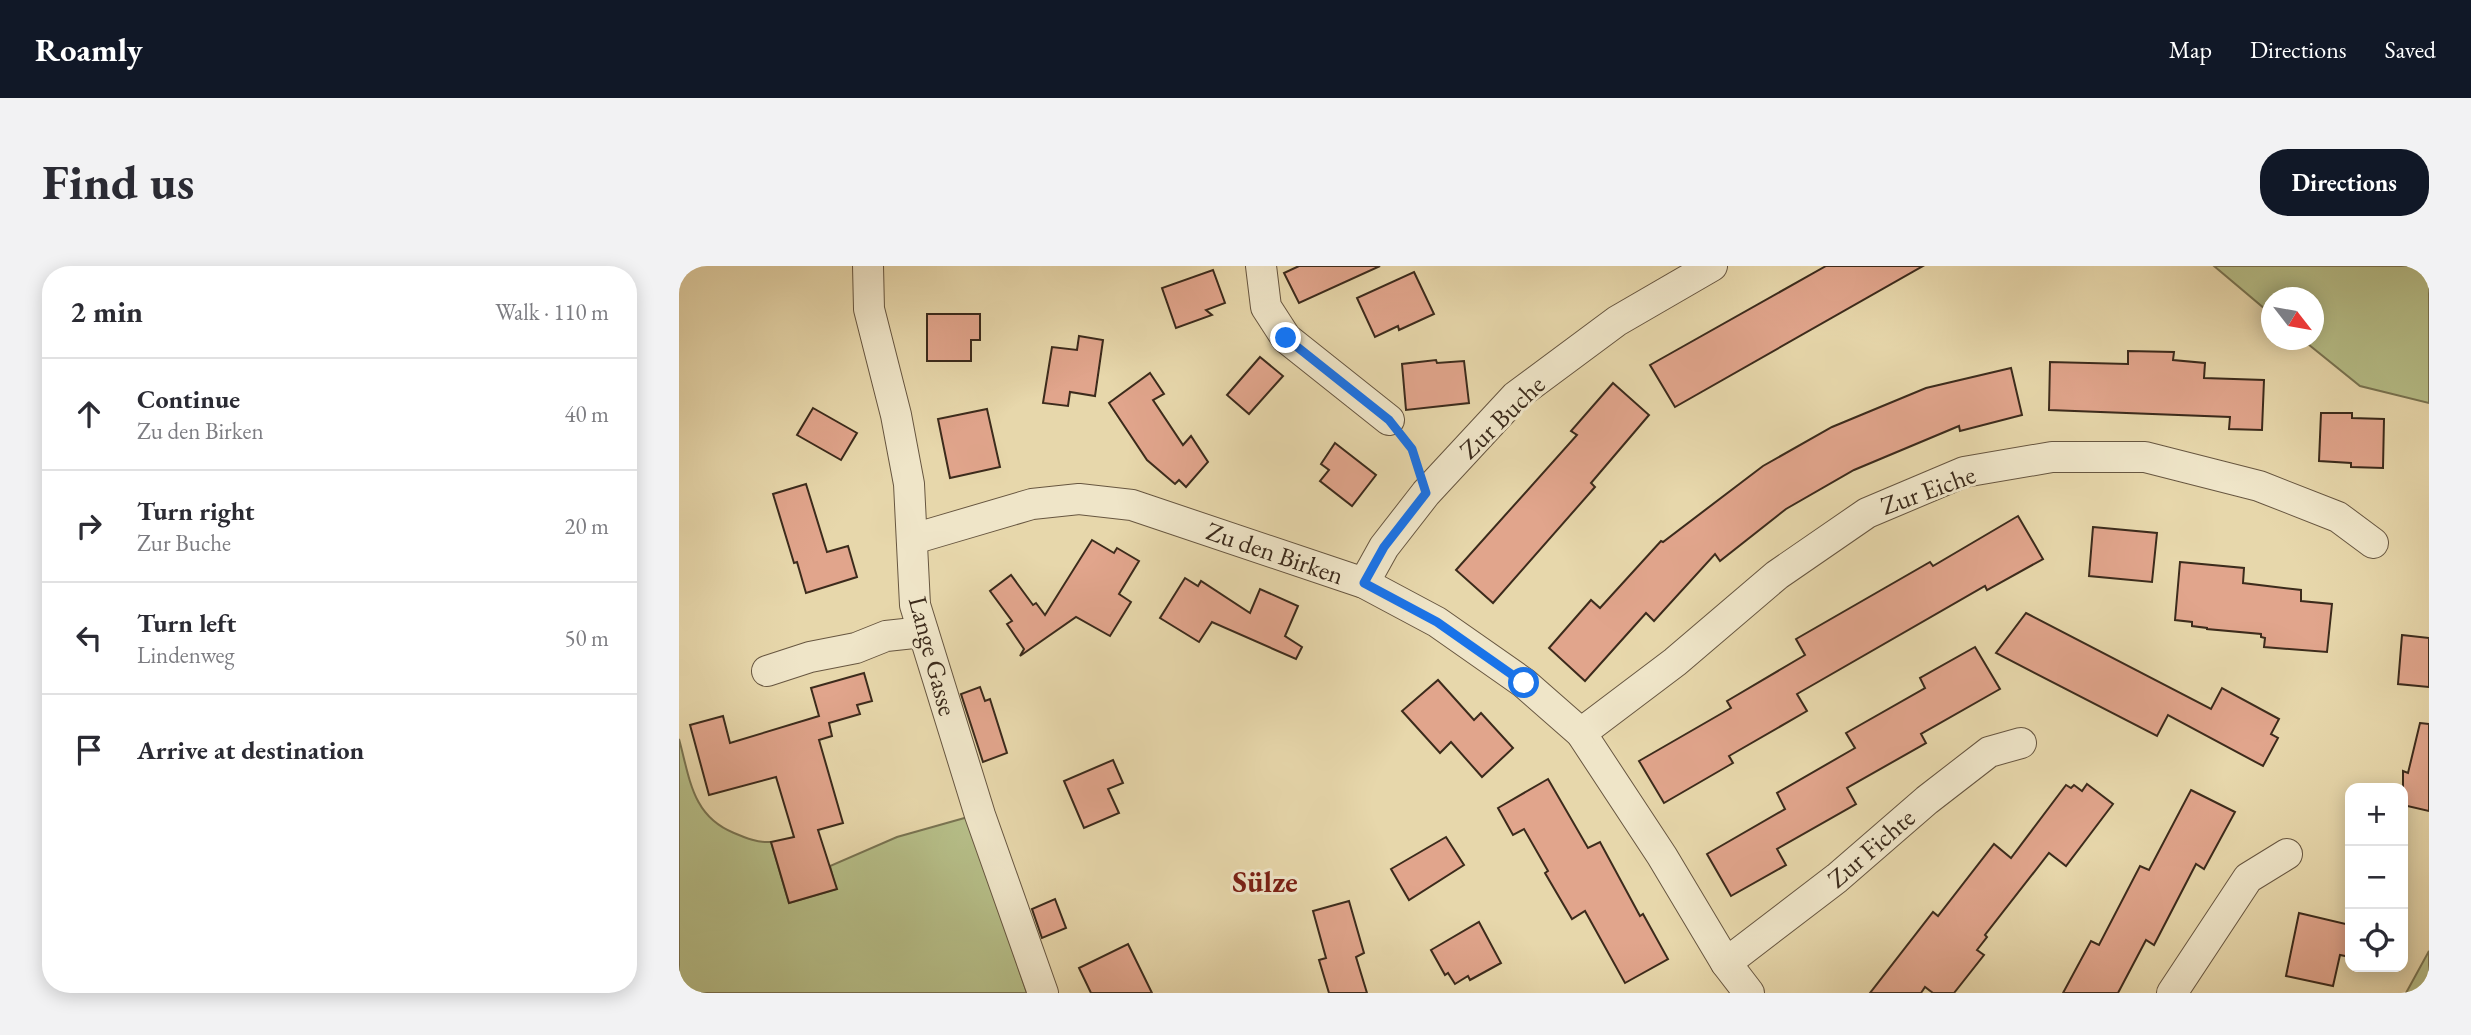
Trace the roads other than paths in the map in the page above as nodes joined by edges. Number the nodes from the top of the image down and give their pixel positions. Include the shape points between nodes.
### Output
1 (868, 266) edge
2 (1261, 266) edge
3 (1712, 266) edge
4 (1389, 420) road end
5 (913, 539) junction
6 (2373, 543) dead end
7 (1364, 583) junction
8 (923, 632) junction
9 (768, 671) dead end
10 (1581, 733) junction
11 (2021, 743) dead end
12 (2287, 854) dead end
13 (1726, 963) junction
14 (1043, 993) edge
15 (1749, 993) edge
16 (2172, 993) edge

1 - 5 street, Lange Gasse via 869,309 897,415
2 - 4 street via 1266,307 1286,338
3 - 7 street, Zur Buche via 1617,321 1516,396 1426,493 1384,547
5 - 7 street, Zu den Birken via 1032,504 1079,499 1132,505
5 - 8 street, Lange Gasse via 915,606
6 - 10 street, Zur Eiche via 2338,517 2259,486 2145,457 2052,457 1964,472 1867,513 1777,575 1675,662
7 - 10 street, Zu den Birken via 1437,622 1524,683
8 - 9 street via 886,636
8 - 14 street, Lange Gasse via 980,815
10 - 13 street, Zu den Birken
11 - 13 street, Zur Fichte via 1989,752
12 - 16 street via 2248,878
13 - 15 street, Zu den Birken

